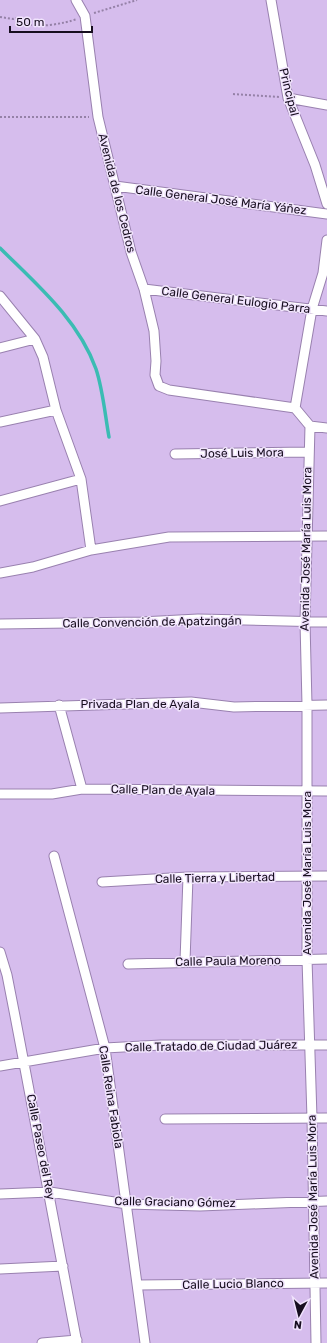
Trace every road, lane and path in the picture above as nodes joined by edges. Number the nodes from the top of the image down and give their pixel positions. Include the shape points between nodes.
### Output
1 (76, 0) edge
2 (137, 0) edge
3 (271, 0) edge
4 (85, 16) junction
5 (0, 17) edge
6 (233, 94) dead end
7 (288, 98) junction
8 (327, 105) edge
9 (0, 117) edge
10 (98, 117) junction
11 (115, 186) junction
12 (327, 204) edge
13 (327, 214) edge
14 (327, 240) edge
15 (144, 289) junction
16 (0, 296) edge
17 (312, 308) junction
18 (327, 311) edge
19 (35, 339) junction
20 (0, 348) edge
21 (295, 408) junction
22 (56, 410) junction
23 (0, 422) edge
24 (310, 426) junction
25 (327, 428) edge
26 (308, 452) junction
27 (175, 454) dead end
28 (81, 478) junction
29 (0, 501) edge
30 (327, 536) edge
31 (306, 537) junction
32 (91, 550) junction
33 (0, 573) edge
34 (304, 622) junction
35 (327, 622) edge
36 (0, 624) edge
37 (59, 705) junction
38 (307, 705) junction
39 (327, 705) edge
40 (0, 708) edge
41 (82, 789) junction
42 (307, 791) junction
43 (327, 791) edge
44 (0, 794) edge
45 (54, 856) dead end
46 (307, 876) junction
47 (327, 876) edge
48 (188, 877) junction
49 (102, 882) dead end
50 (0, 952) edge
51 (307, 959) junction
52 (327, 959) edge
53 (185, 961) junction
54 (128, 964) dead end
55 (309, 1045) junction
56 (327, 1045) edge
57 (105, 1048) junction
58 (24, 1062) junction
59 (0, 1066) edge
60 (312, 1118) junction
61 (327, 1118) edge
62 (165, 1119) dead end
63 (50, 1192) junction
64 (0, 1194) edge
65 (314, 1201) junction
66 (327, 1201) edge
67 (127, 1204) junction
68 (63, 1266) junction
69 (0, 1270) edge
70 (314, 1283) junction
71 (327, 1283) edge
72 (138, 1285) junction
73 (77, 1342) edge
74 (42, 1343) edge
75 (145, 1343) edge
76 (316, 1343) edge

1 - 4 street, Avenida de los Cedros
2 - 4 path
3 - 7 street, Principal
4 - 5 path via 64,24 39,25 24,23 17,18
4 - 10 street, Avenida de los Cedros
6 - 7 path
7 - 8 street
7 - 12 street, Principal via 315,165
9 - 10 path
10 - 11 street, Avenida de los Cedros
11 - 13 street, Calle General José María Yáñez
11 - 15 street, Avenida de los Cedros via 131,252
14 - 17 street via 323,273
15 - 17 street, Calle General Eulogio Parra
15 - 21 street, Avenida de los Cedros via 154,331 154,370 159,386 169,390
16 - 19 street
17 - 18 street, Calle General Eulogio Parra
17 - 21 street
19 - 20 street
19 - 22 street via 43,357
21 - 24 street
22 - 23 street
22 - 28 street
24 - 25 street
24 - 26 street, Avenida José María Luis Mora
26 - 27 street, José Luis Mora
26 - 31 street, Avenida José María Luis Mora
28 - 29 street
28 - 32 street
30 - 31 street
31 - 32 street via 169,537
31 - 34 street, Avenida José María Luis Mora
32 - 33 street via 33,567
34 - 35 street, Calle Convención de Apatzingán
34 - 36 street, Calle Convención de Apatzingán via 198,619
34 - 38 street, Avenida José María Luis Mora
37 - 38 street, Privada Plan de Ayala via 191,702 234,707
37 - 40 street, Privada Plan de Ayala
37 - 41 street
38 - 39 street, Privada Plan de Ayala
38 - 42 street, Avenida José María Luis Mora
41 - 42 street, Calle Plan de Ayala
41 - 44 street, Calle Plan de Ayala via 52,794
42 - 43 street, Calle Plan de Ayala
42 - 46 street, Avenida José María Luis Mora
45 - 57 street, Calle Reina Fabiola
46 - 47 street, Calle Tierra y Libertad
46 - 48 street, Calle Tierra y Libertad
46 - 51 street, Avenida José María Luis Mora
48 - 49 street, Calle Tierra y Libertad
48 - 53 street
50 - 58 street, Calle Paseo del Rey
51 - 52 street, Calle Paula Moreno
51 - 53 street, Calle Paula Moreno
51 - 55 street, Avenida José María Luis Mora
53 - 54 street, Calle Paula Moreno
55 - 56 street, Calle Tratado de Ciudad Juárez
55 - 57 street, Calle Tratado de Ciudad Juárez via 161,1045
55 - 60 street, Avenida José María Luis Mora
57 - 58 street, Calle Tratado de Ciudad Juárez
57 - 67 street, Calle Reina Fabiola
58 - 59 street, Calle Tratado de Ciudad Juárez
58 - 63 street, Calle Paseo del Rey
60 - 61 street
60 - 62 street
60 - 65 street, Avenida José María Luis Mora
63 - 64 street, Calle Graciano Gómez
63 - 67 street, Calle Graciano Gómez
63 - 68 street, Calle Paseo del Rey
65 - 66 street, Calle Graciano Gómez
65 - 67 street, Calle Graciano Gómez via 200,1206
65 - 70 street, Avenida José María Luis Mora
67 - 72 street, Calle Reina Fabiola
68 - 69 street
68 - 73 street, Calle Paseo del Rey
70 - 71 street, Calle Lucio Blanco
70 - 72 street, Calle Lucio Blanco
70 - 76 street, Avenida José María Luis Mora
72 - 75 street, Calle Reina Fabiola
73 - 74 street

